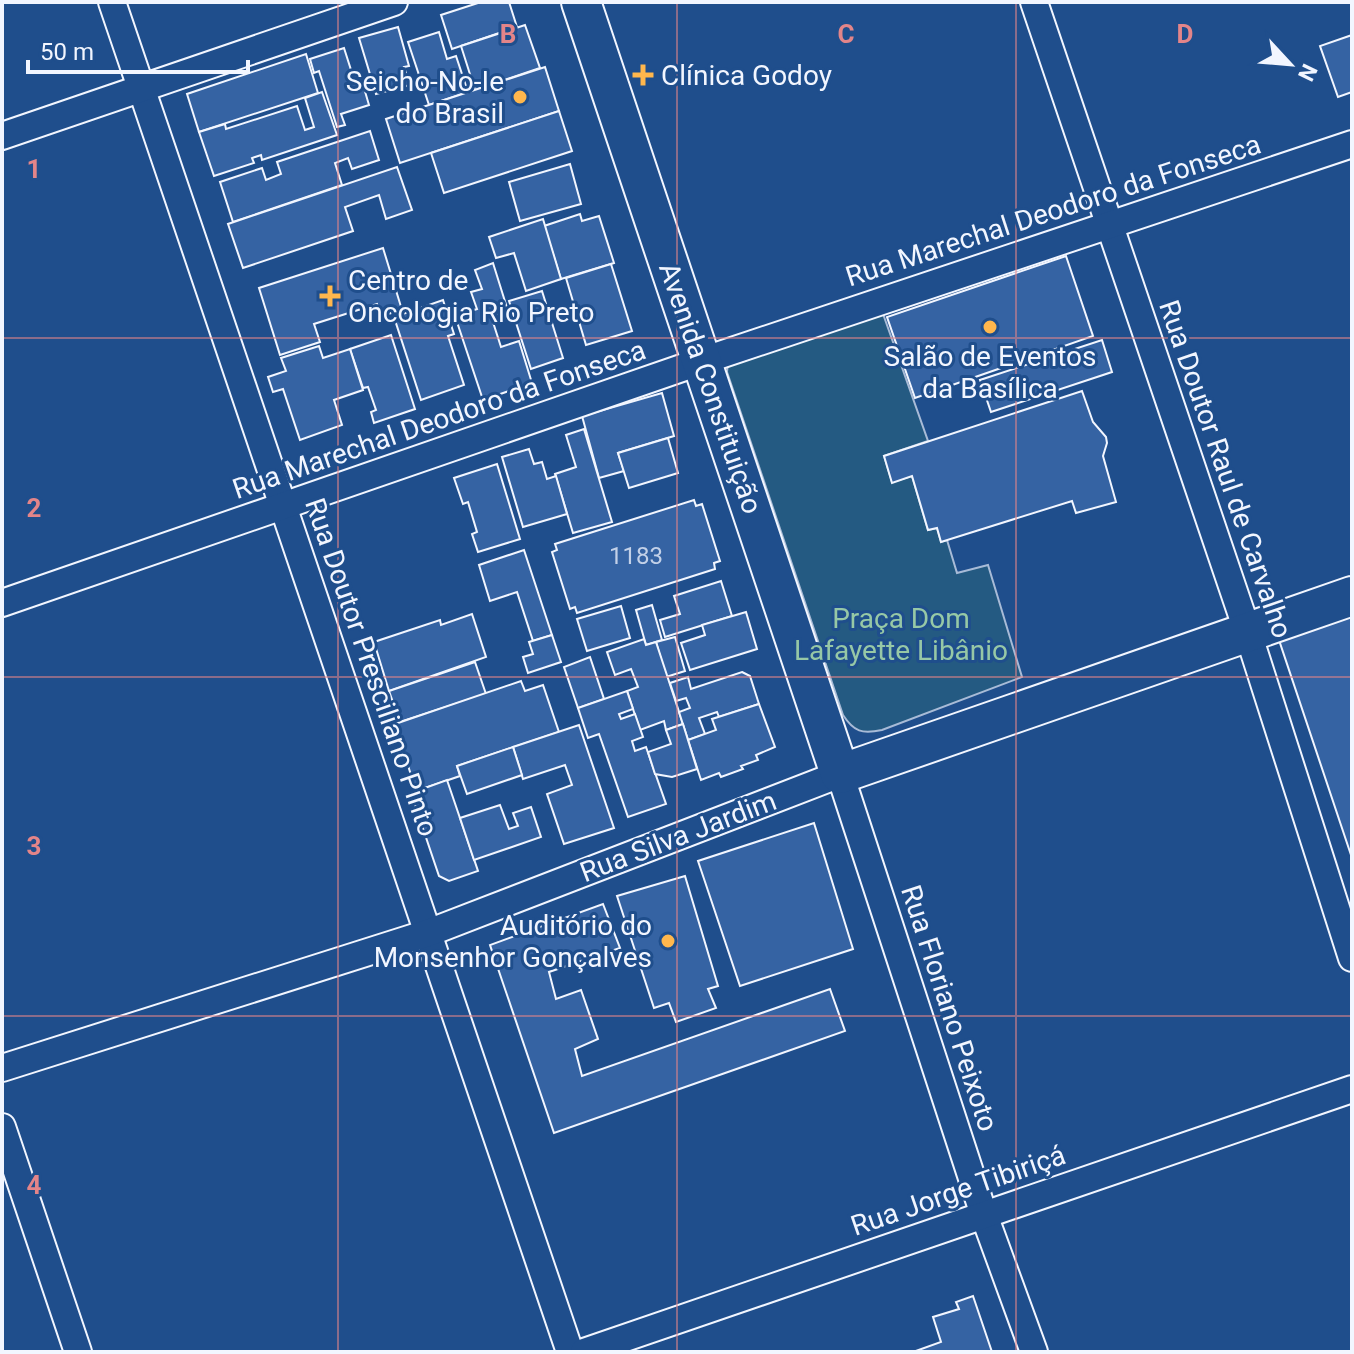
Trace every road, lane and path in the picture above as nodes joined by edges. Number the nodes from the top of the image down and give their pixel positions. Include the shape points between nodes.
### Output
1 (112, 2) edge
2 (394, 2) edge
3 (581, 2) edge
4 (1034, 2) edge
5 (141, 88) junction
6 (2, 136) edge
7 (1352, 144) edge
8 (1109, 224) junction
9 (702, 361) junction
10 (284, 507) junction
11 (1352, 596) edge
12 (2, 603) edge
13 (1248, 633) junction
14 (840, 774) junction
15 (428, 933) junction
16 (1352, 958) edge
17 (2, 1068) edge
18 (1352, 1089) edge
19 (2, 1127) edge
20 (984, 1215) junction
21 (78, 1352) edge
22 (570, 1352) edge
23 (584, 1352) edge
24 (1034, 1352) edge

1 - 5 street, Rua Doutor Presciliano Pinto
2 - 5 street
3 - 9 street, Avenida Constituição
4 - 8 street, Rua Doutor Raul de Carvalho
5 - 6 street
5 - 10 street, Rua Doutor Presciliano Pinto
7 - 8 street, Rua Marechal Deodoro da Fonseca
8 - 9 street, Rua Marechal Deodoro da Fonseca
8 - 13 street, Rua Doutor Raul de Carvalho
9 - 10 street, Rua Marechal Deodoro da Fonseca
9 - 14 street, Avenida Constituição
10 - 12 street, Rua Marechal Deodoro da Fonseca
10 - 15 street, Rua Doutor Presciliano Pinto
11 - 13 street, Rua Silva Jardim
13 - 14 street, Rua Silva Jardim
13 - 16 street, Rua Doutor Raul de Carvalho
14 - 15 street, Rua Silva Jardim
14 - 20 street, Rua Floriano Peixoto
15 - 17 street, Rua Silva Jardim
15 - 22 street, Rua Doutor Presciliano Pinto
18 - 20 street, Rua Jorge Tibiriçá
19 - 21 street
20 - 23 street, Rua Jorge Tibiriçá
20 - 24 street, Rua Floriano Peixoto

